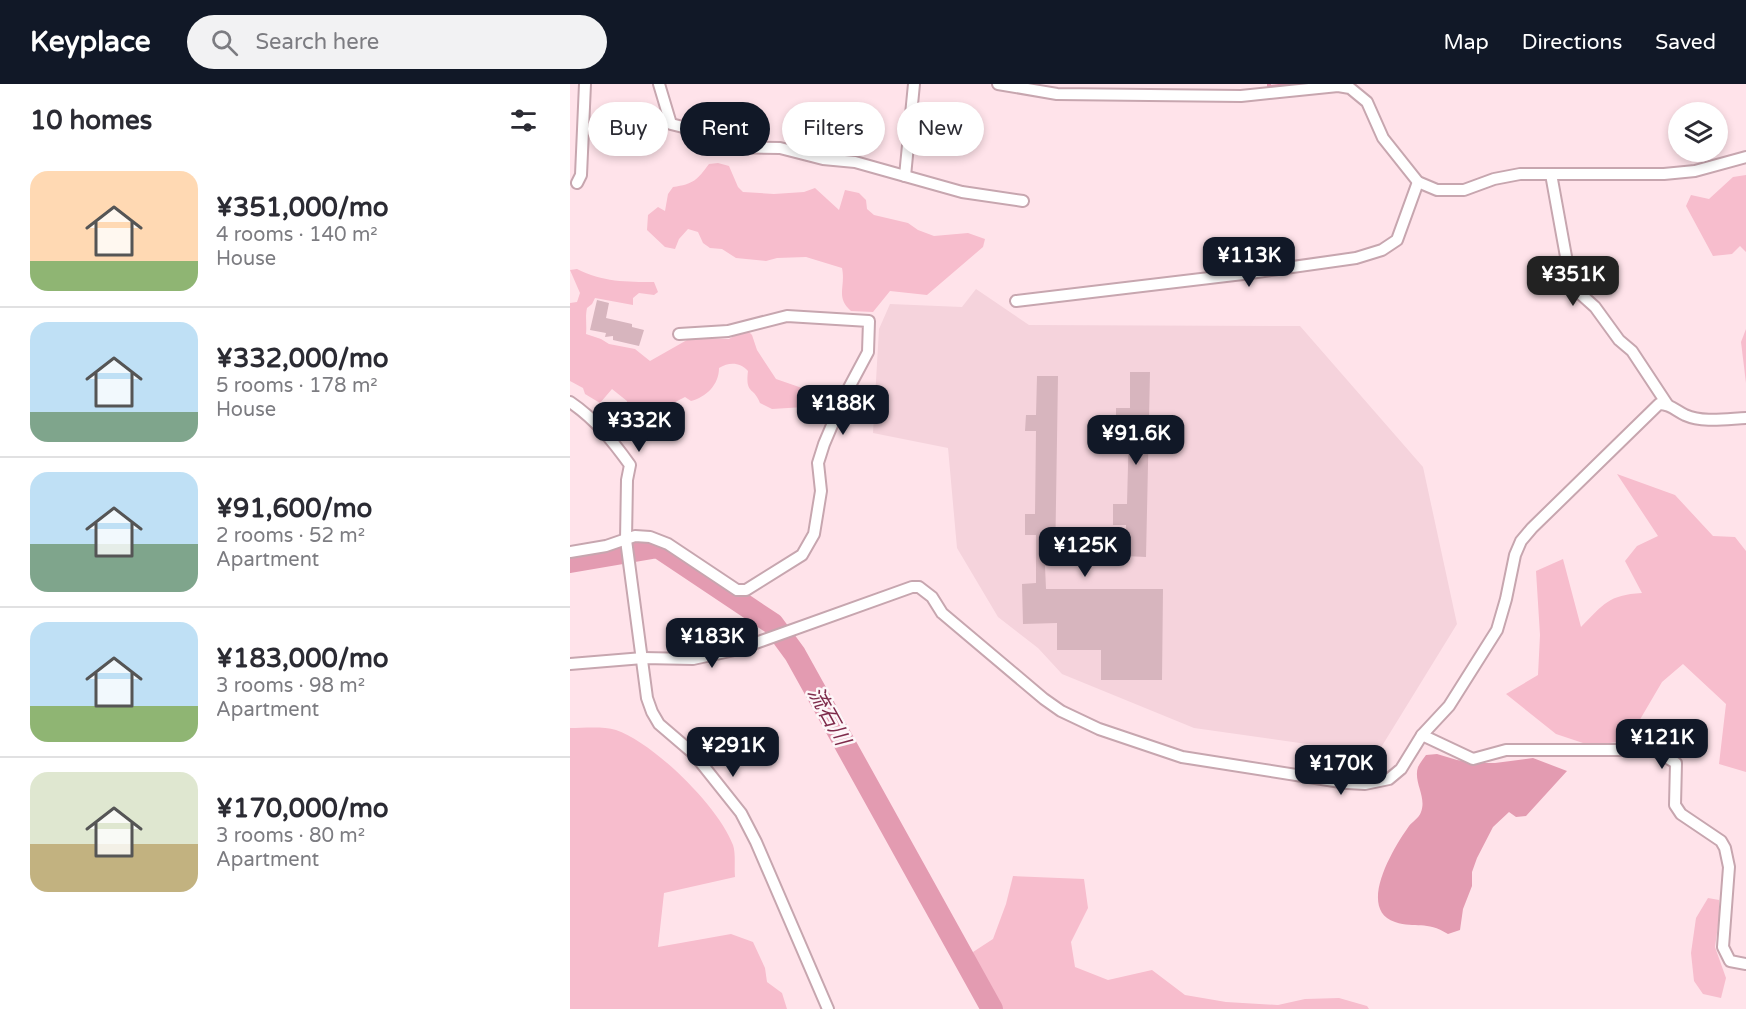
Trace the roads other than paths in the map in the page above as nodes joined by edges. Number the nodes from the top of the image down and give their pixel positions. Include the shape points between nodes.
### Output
1 (585, 84) edge
2 (659, 84) edge
3 (914, 84) edge
4 (998, 84) edge
5 (1746, 157) edge
6 (1551, 174) junction
7 (904, 176) junction
8 (1418, 182) junction
9 (577, 183) dead end
10 (1023, 201) dead end
11 (1016, 301) dead end
12 (679, 334) dead end
13 (570, 402) edge
14 (1667, 404) junction
15 (1746, 418) edge
16 (626, 540) junction
17 (570, 552) edge
18 (643, 658) junction
19 (570, 664) edge
20 (1422, 735) junction
21 (1746, 964) edge
22 (828, 1009) edge

1 - 9 street via 581,174
2 - 7 street via 671,124 699,131 730,147 780,148
3 - 7 street
4 - 8 street via 1057,94 1241,96 1350,88 1367,102 1383,138
5 - 6 street via 1695,171 1664,174
6 - 8 street via 1512,175 1464,190 1437,190
6 - 14 street via 1575,289 1632,351
7 - 10 street via 962,192
8 - 11 street via 1398,240 1356,258
12 - 16 street via 728,331 787,316 870,321 868,352 844,397 818,463 821,491 814,534 802,555 746,590 737,590 668,544 650,537
13 - 16 street via 592,418 630,465
14 - 15 street via 1684,415 1702,419
14 - 20 street via 1651,410 1521,541 1497,630 1449,706
16 - 17 street
16 - 18 street
18 - 19 street
18 - 20 street via 693,658 740,649 919,587 932,597 942,613 1061,711 1099,729 1182,757 1365,784 1389,779 1401,769
18 - 22 street via 647,698 658,724 694,754 741,813
20 - 21 street via 1473,759 1506,750 1565,749 1654,750 1670,758 1677,763 1675,805 1725,848 1729,867 1724,947 1730,961

